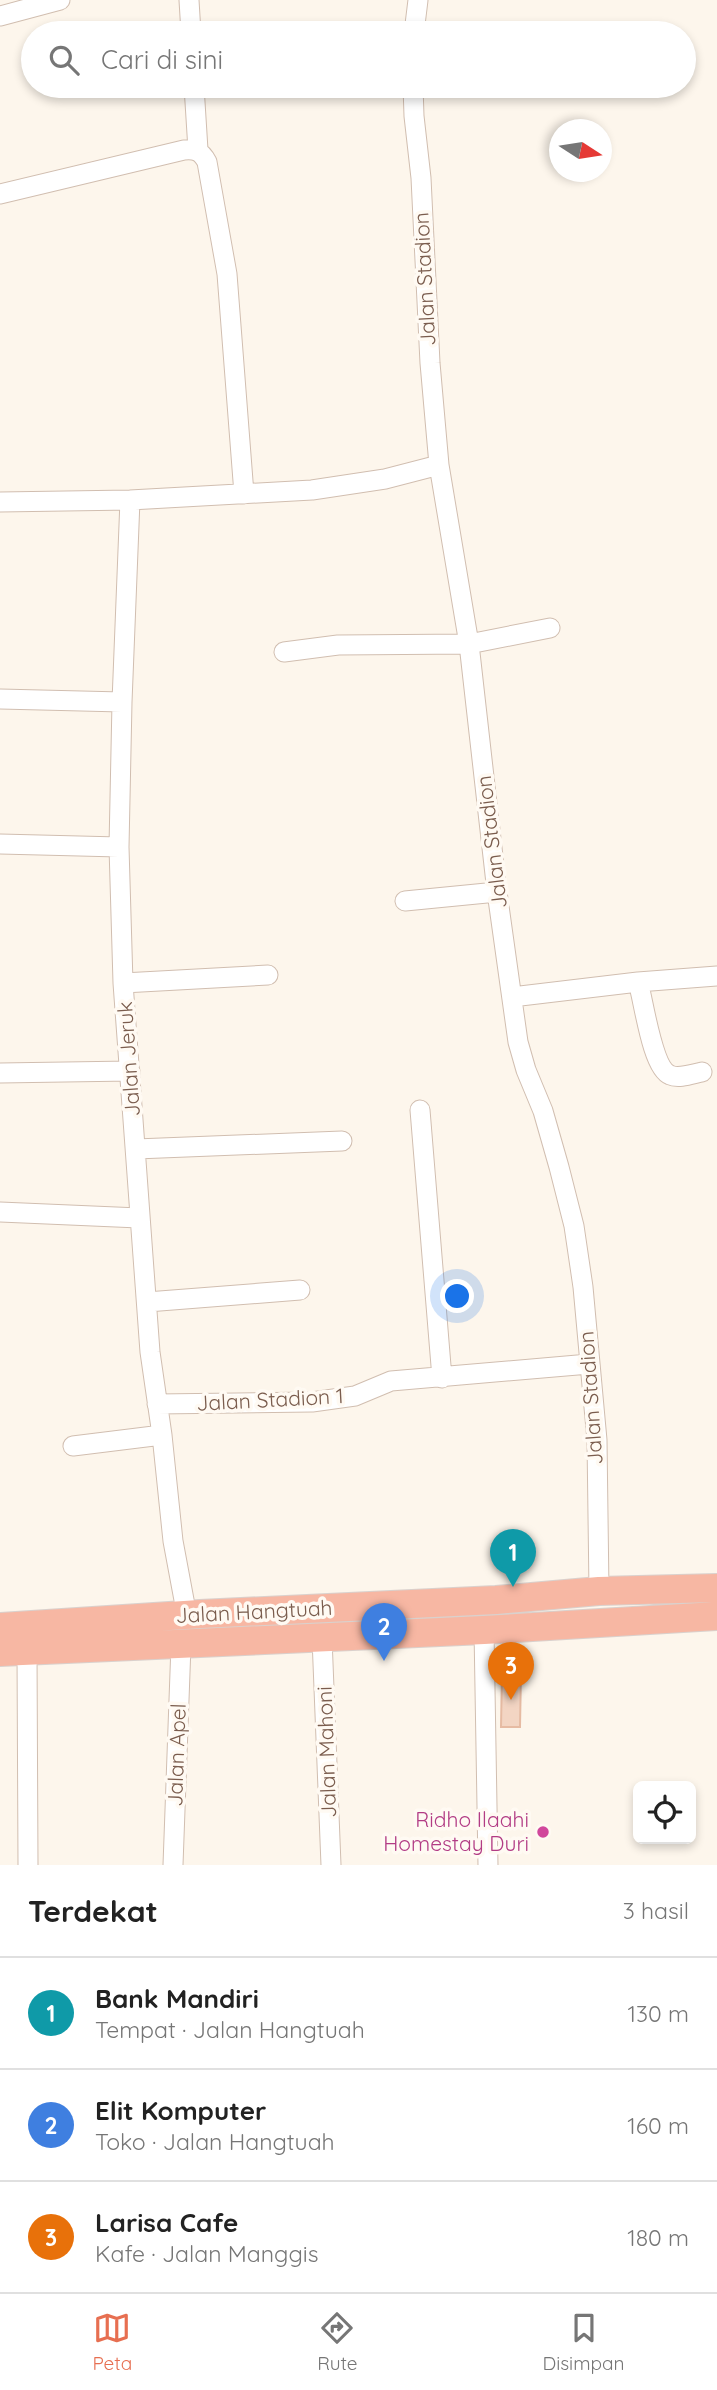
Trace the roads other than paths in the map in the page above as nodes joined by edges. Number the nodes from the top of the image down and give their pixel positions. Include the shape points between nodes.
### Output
1 (61, 0) edge
2 (189, 0) edge
3 (418, 0) edge
4 (0, 16) edge
5 (190, 21) edge
6 (415, 21) edge
7 (195, 98) edge
8 (414, 98) edge
9 (198, 150) junction
10 (0, 194) edge
11 (439, 465) junction
12 (244, 494) junction
13 (131, 500) junction
14 (0, 502) edge
15 (550, 628) dead end
16 (469, 644) junction
17 (284, 652) dead end
18 (0, 699) edge
19 (121, 702) junction
20 (0, 844) edge
21 (118, 847) junction
22 (497, 892) junction
23 (405, 901) dead end
24 (268, 975) dead end
25 (717, 976) edge
26 (638, 982) junction
27 (123, 983) junction
28 (512, 997) junction
29 (130, 1072) junction
30 (702, 1072) dead end
31 (0, 1073) edge
32 (420, 1110) dead end
33 (342, 1141) dead end
34 (136, 1149) junction
35 (0, 1212) edge
36 (139, 1217) junction
37 (300, 1290) dead end
38 (147, 1302) junction
39 (589, 1364) junction
40 (442, 1378) junction
41 (157, 1404) junction
42 (162, 1435) junction
43 (73, 1446) dead end
44 (717, 1588) edge
45 (598, 1591) junction
46 (187, 1615) junction
47 (717, 1616) edge
48 (0, 1627) edge
49 (484, 1630) junction
50 (322, 1638) junction
51 (181, 1645) junction
52 (14, 1651) edge
53 (28, 1865) edge
54 (173, 1865) edge
55 (331, 1865) edge
56 (488, 1865) edge

1 - 4 street
2 - 5 street
3 - 6 street
7 - 9 street
8 - 11 street, Jalan Stadion
9 - 10 street
9 - 12 street via 207,162 227,274
11 - 12 street via 312,490
11 - 16 street, Jalan Stadion
12 - 13 street
13 - 14 street
13 - 19 street, Jalan Jeruk
15 - 16 street
16 - 17 street via 338,646
16 - 22 street, Jalan Stadion
18 - 19 street
19 - 21 street, Jalan Jeruk
20 - 21 street
21 - 27 street, Jalan Jeruk
22 - 23 street
22 - 28 street, Jalan Stadion
24 - 27 street
25 - 26 street
26 - 28 street
26 - 30 street via 659,1066 671,1076
27 - 29 street, Jalan Jeruk
28 - 39 street, Jalan Stadion via 518,1042 543,1111 574,1226
29 - 31 street
29 - 34 street, Jalan Jeruk
32 - 40 street
33 - 34 street
34 - 36 street, Jalan Jeruk
35 - 36 street
36 - 38 street, Jalan Jeruk
37 - 38 street
38 - 41 street, Jalan Jeruk
39 - 40 street, Jalan Stadion 1
39 - 45 street, Jalan Stadion via 597,1440
40 - 41 street, Jalan Stadion 1 via 391,1381 355,1396 312,1402
41 - 42 street, Jalan Jeruk
42 - 43 street
42 - 46 street, Jalan Jeruk via 173,1541
44 - 45 highway, Jalan Hangtuah
45 - 46 highway, Jalan Hangtuah
46 - 48 highway, Jalan Hangtuah
47 - 49 highway, Jalan Hangtuah
49 - 50 highway, Jalan Hangtuah
49 - 56 street
50 - 51 highway, Jalan Hangtuah
50 - 55 street, Jalan Mahoni
51 - 52 highway, Jalan Hangtuah
51 - 54 street, Jalan Apel
52 - 53 street

